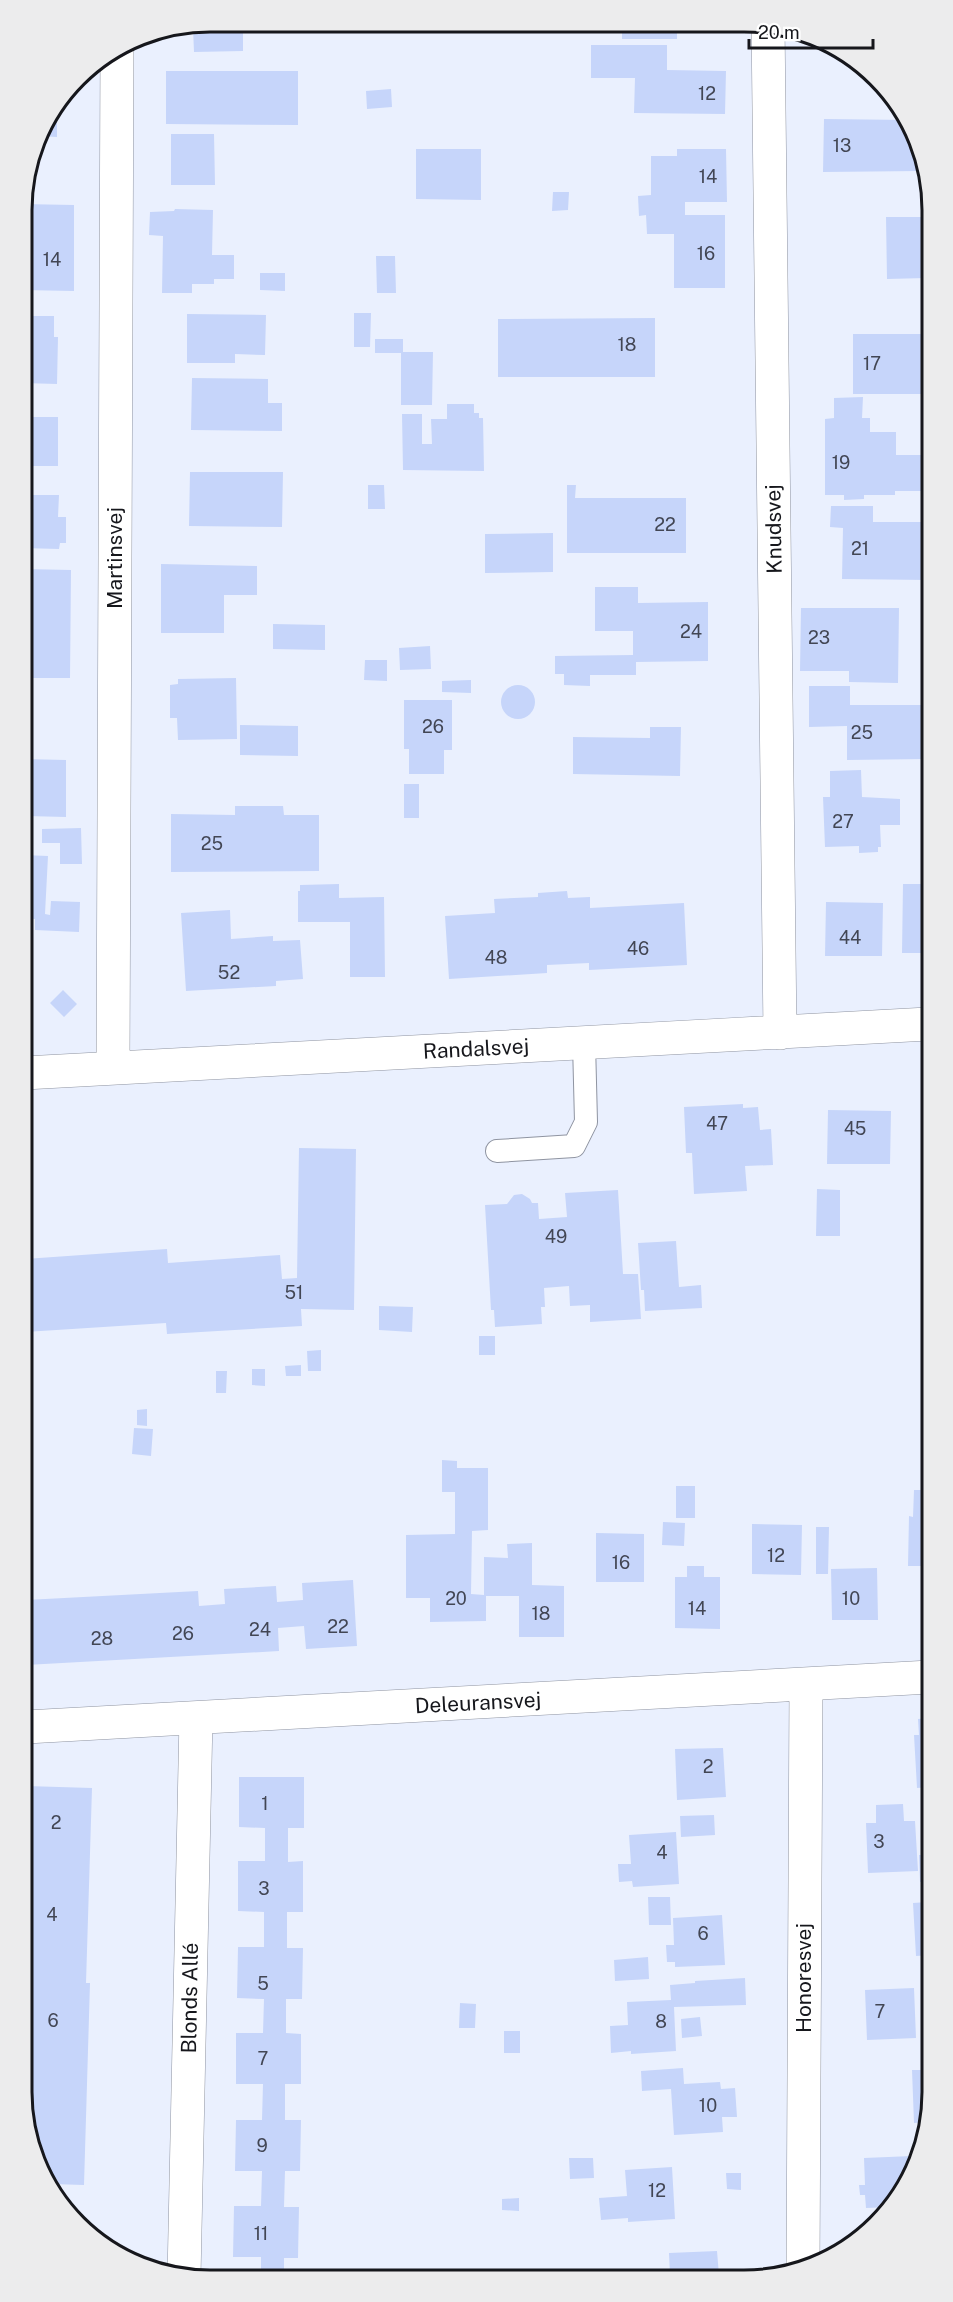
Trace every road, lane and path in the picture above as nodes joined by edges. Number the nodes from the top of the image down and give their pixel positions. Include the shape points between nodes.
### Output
1 (768, 33) edge
2 (117, 57) edge
3 (922, 1024) edge
4 (780, 1033) junction
5 (584, 1043) junction
6 (113, 1068) junction
7 (32, 1073) edge
8 (497, 1151) dead end
9 (921, 1678) edge
10 (806, 1686) junction
11 (196, 1718) junction
12 (31, 1727) edge
13 (803, 2260) edge
14 (184, 2269) edge

1 - 4 street, Knudsvej
2 - 6 street, Martinsvej
3 - 4 street, Randalsvej
4 - 5 street, Randalsvej
5 - 6 street, Randalsvej
5 - 8 lane via 586,1122 574,1146
6 - 7 street, Randalsvej
9 - 10 street, Deleuransvej
10 - 11 street, Deleuransvej
10 - 13 street, Honoresvej
11 - 12 street, Deleuransvej
11 - 14 street, Blonds Allé

